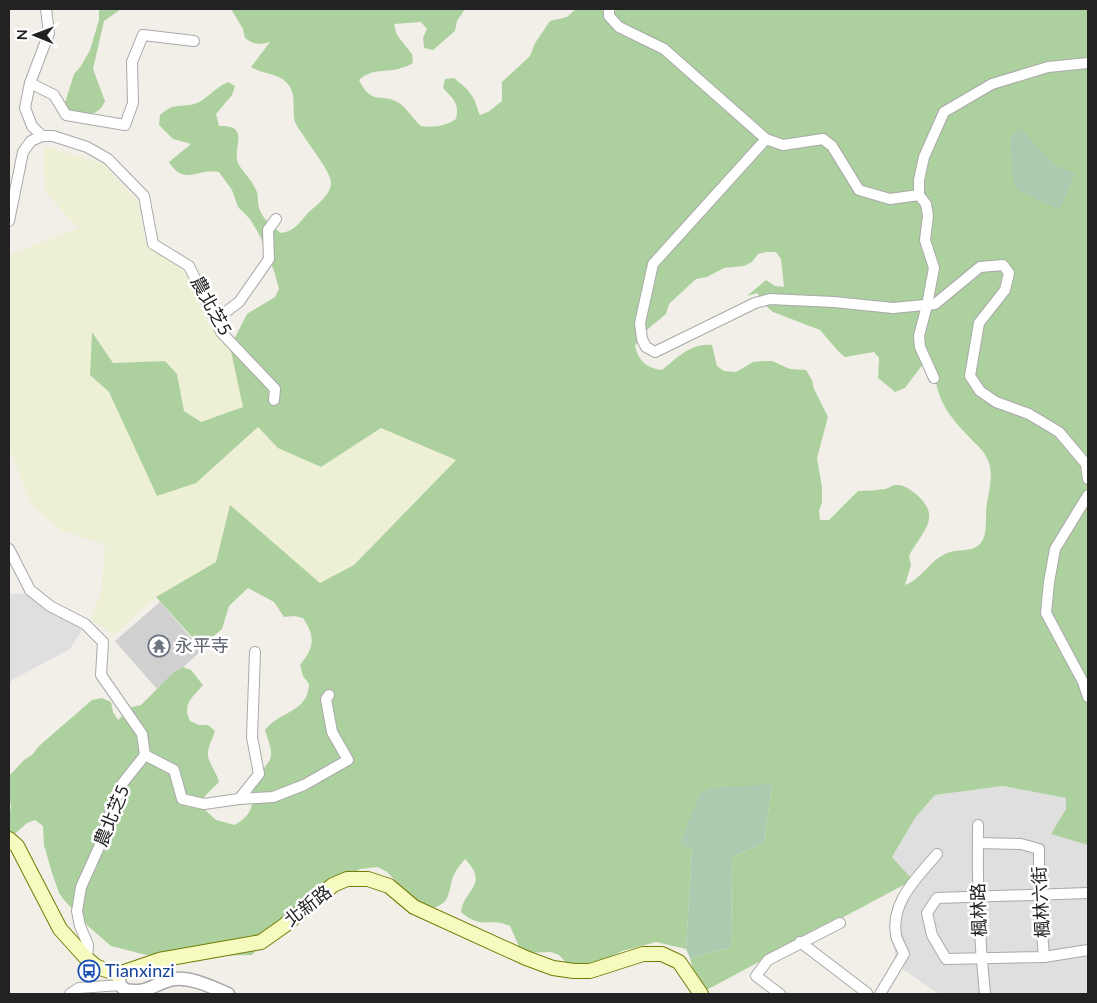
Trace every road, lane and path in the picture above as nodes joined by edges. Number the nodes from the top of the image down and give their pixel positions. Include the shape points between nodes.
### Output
1 (46, 9) edge
2 (609, 9) edge
3 (194, 41) dead end
4 (1088, 63) edge
5 (30, 83) junction
6 (42, 136) junction
7 (766, 139) junction
8 (919, 195) junction
9 (276, 219) dead end
10 (9, 221) edge
11 (927, 305) junction
12 (215, 320) junction
13 (934, 378) dead end
14 (274, 400) dead end
15 (1088, 479) edge
16 (1088, 495) edge
17 (9, 549) edge
18 (255, 652) dead end
19 (329, 695) dead end
20 (1088, 697) edge
21 (145, 755) junction
22 (239, 799) junction
23 (978, 825) dead end
24 (9, 839) edge
25 (978, 843) junction
26 (937, 854) dead end
27 (1088, 893) edge
28 (1039, 894) junction
29 (978, 896) junction
30 (840, 923) dead end
31 (800, 942) junction
32 (1088, 950) edge
33 (1044, 957) junction
34 (87, 959) junction
35 (981, 960) junction
36 (119, 980) junction
37 (70, 994) edge
38 (227, 994) edge
39 (701, 994) edge
40 (780, 994) edge
41 (866, 994) edge
42 (880, 994) edge
43 (985, 994) edge

1 - 5 street via 49,34
2 - 7 street via 609,16 619,27 664,49
3 - 5 street via 143,34 132,62 133,103 125,125 66,115 54,95
4 - 8 street via 1048,67 992,84 944,112 924,157
5 - 6 street via 25,108 32,126
6 - 10 street via 31,141 22,152
6 - 12 street, 農北芝5 via 87,147 108,159 144,196 153,244 189,266
7 - 8 street via 783,145 823,139 832,146 859,190 890,199
7 - 11 street via 653,264 640,323 646,347 655,352 755,303 770,299 893,308
8 - 11 street via 926,204 925,240 934,268
9 - 12 street via 268,230 269,259 239,302
11 - 13 street via 919,336 920,348
11 - 15 street via 935,304 980,267 1003,265 1009,273 1005,290 979,324 970,376 980,391 996,402 1029,414 1059,432 1086,464
12 - 14 street, 農北芝5 via 221,332 275,389
16 - 20 street via 1055,549 1046,612
17 - 21 street via 30,590 50,606 85,624 103,642 101,675 142,734
18 - 22 street via 252,737 259,774
19 - 22 street via 326,698 332,732 348,760 304,785 273,797
21 - 22 street via 174,770 182,799 204,804
21 - 34 street, 農北芝5 via 122,784 81,887 78,911 88,945
23 - 25 street, 楓林路
24 - 34 main road via 17,846 60,929
25 - 28 street, 楓林六街 via 1021,844 1039,849
25 - 29 street, 楓林路
26 - 42 street via 902,895 896,915 896,937 904,954
27 - 28 street
28 - 29 street
28 - 33 street, 楓林六街
29 - 35 street, 楓林路
29 - 35 street via 937,898 927,914 932,935 946,960
30 - 31 street
31 - 40 street via 768,960 756,976
31 - 41 street
32 - 33 street
33 - 35 street
34 - 36 main road
35 - 43 street, 楓林路
36 - 37 street via 110,987 79,988
36 - 38 street via 125,990 137,992 172,979 198,981
36 - 39 main road, 北新路 via 158,960 261,942 332,885 348,879 368,879 389,886 414,907 553,968 590,971 643,954 662,954 679,962

